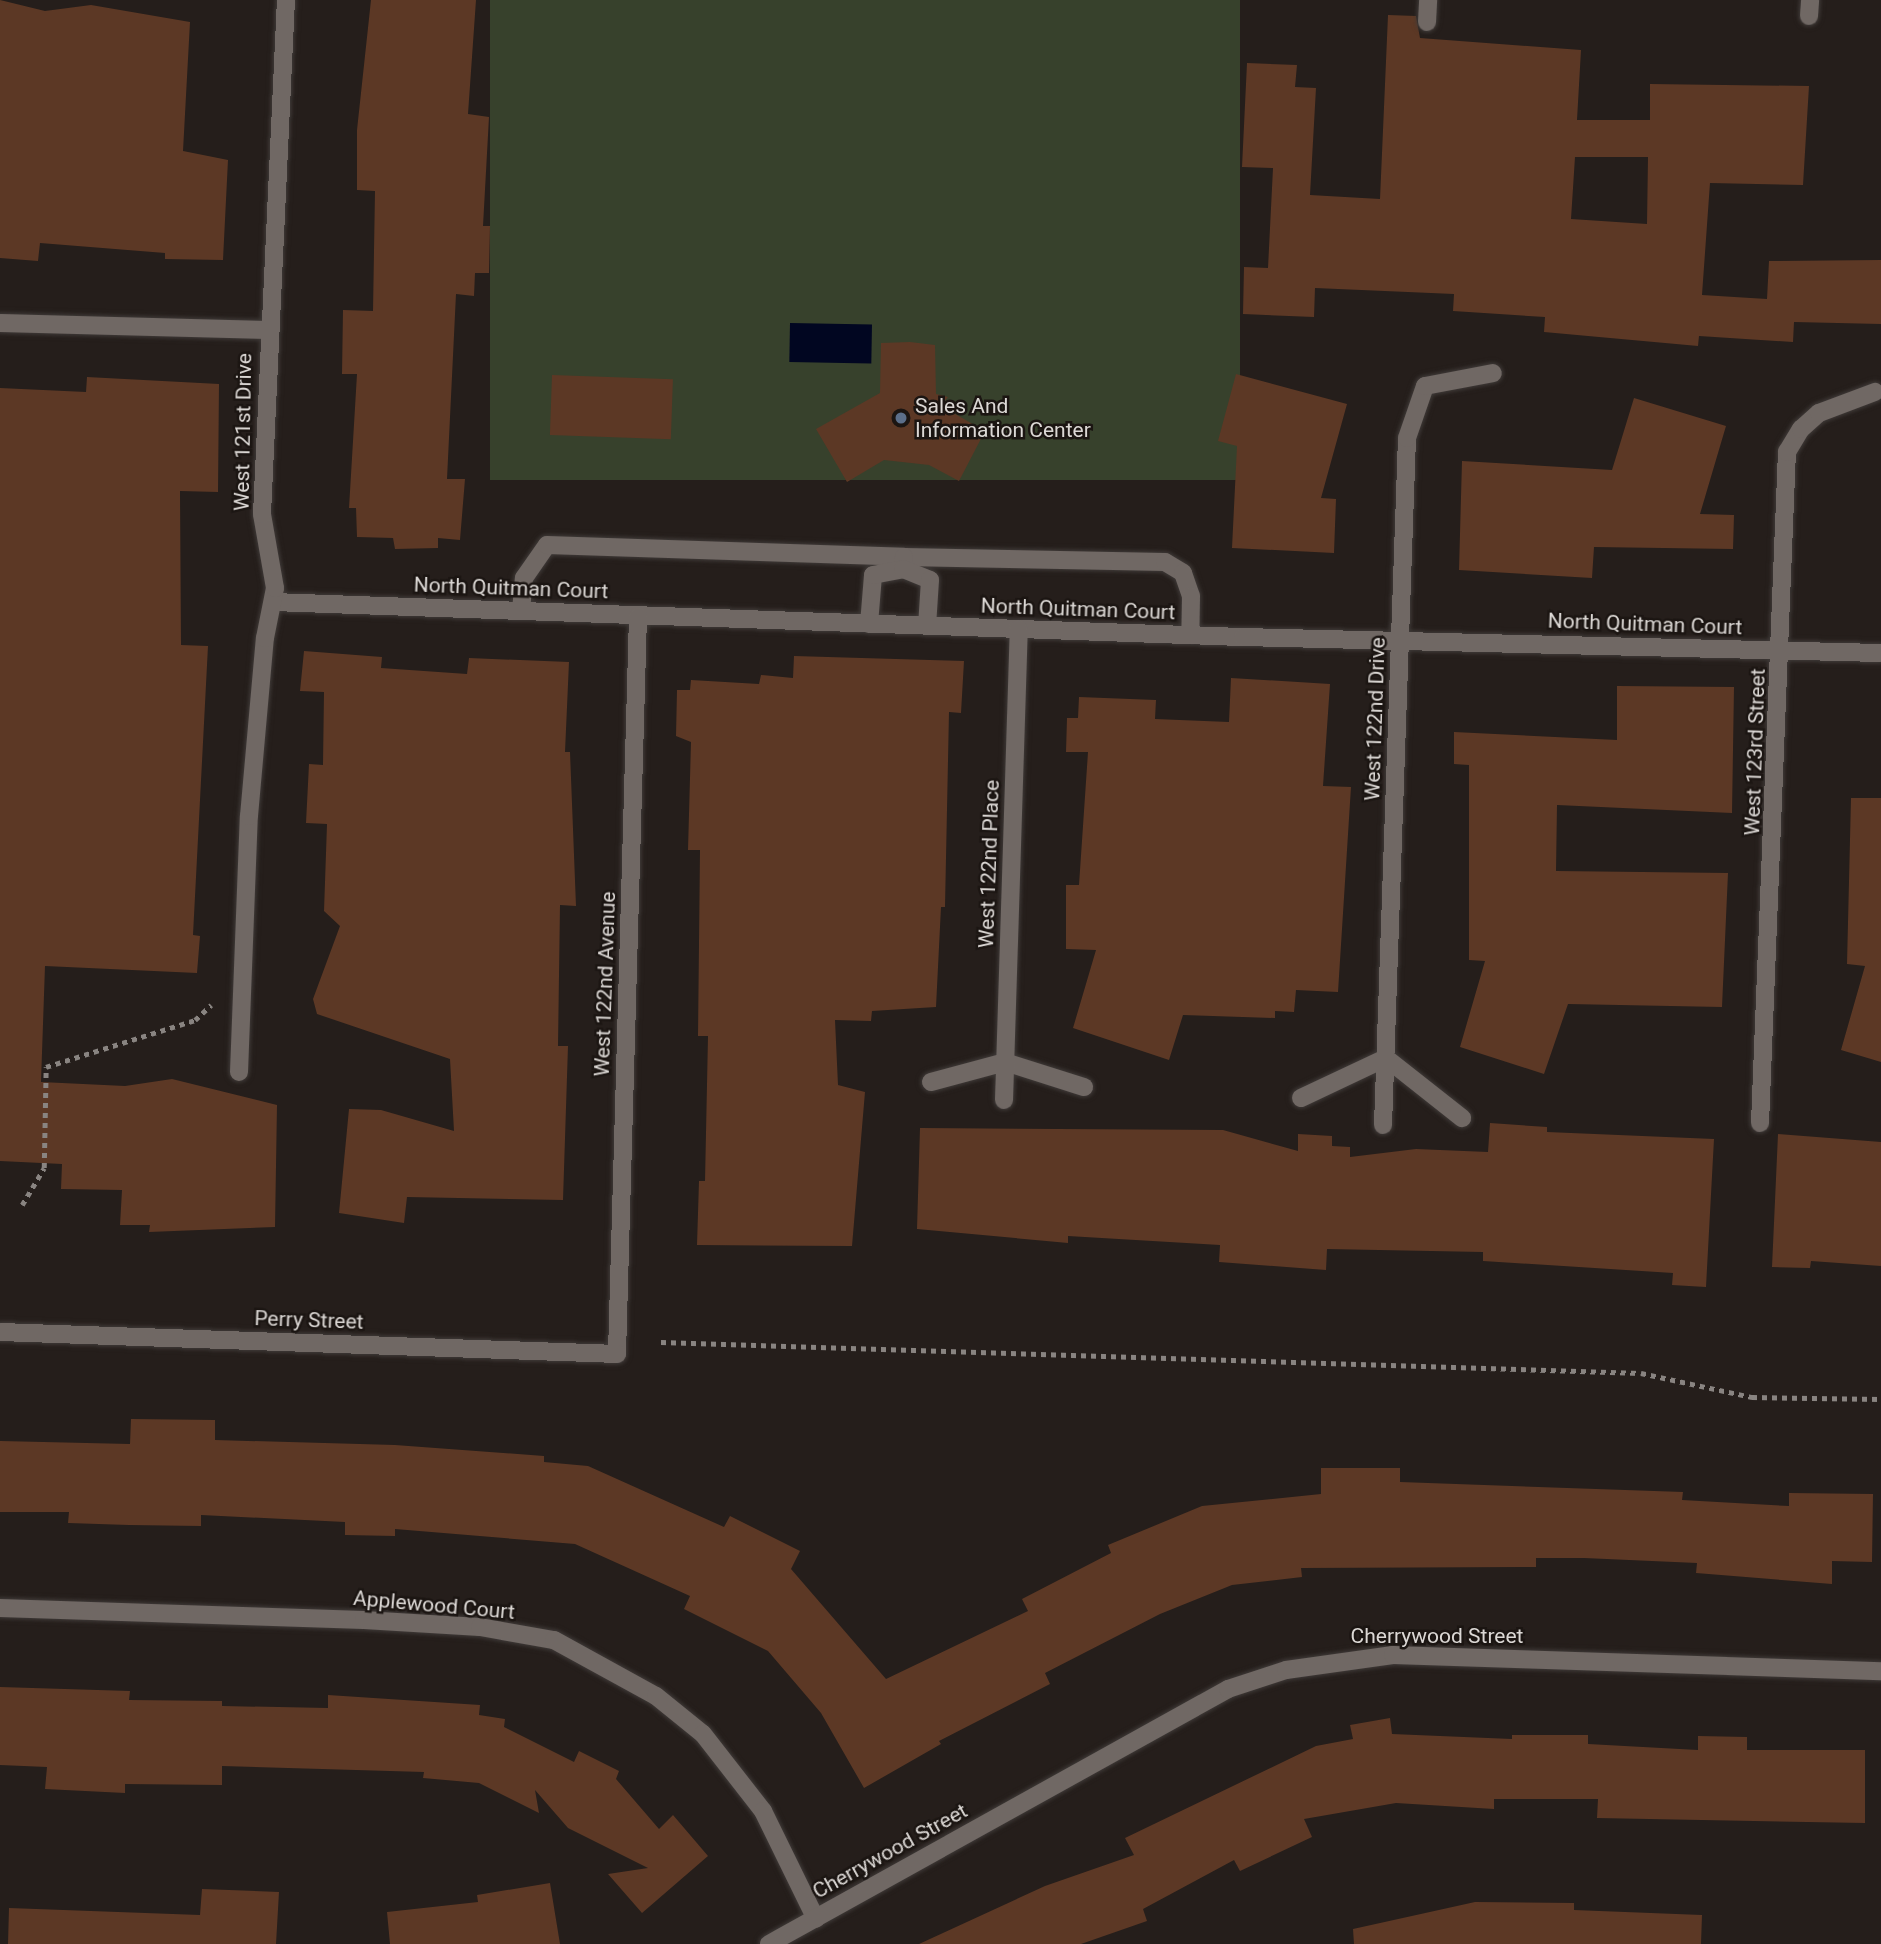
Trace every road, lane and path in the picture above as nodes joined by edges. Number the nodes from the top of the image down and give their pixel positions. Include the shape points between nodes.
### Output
1 (286, 0) edge
2 (1428, 0) edge
3 (1427, 22) dead end
4 (0, 323) edge
5 (268, 330) junction
6 (1493, 373) dead end
7 (1875, 392) dead end
8 (904, 563) junction
9 (274, 602) junction
10 (521, 611) junction
11 (638, 616) junction
12 (869, 624) junction
13 (927, 626) junction
14 (1019, 629) junction
15 (1190, 635) junction
16 (1400, 639) junction
17 (1782, 650) junction
18 (1881, 653) edge
19 (212, 1005) dead end
20 (1386, 1058) junction
21 (1005, 1062) junction
22 (239, 1072) dead end
23 (932, 1082) dead end
24 (1084, 1087) dead end
25 (1301, 1098) dead end
26 (1004, 1100) dead end
27 (1462, 1118) dead end
28 (1760, 1124) dead end
29 (1383, 1125) dead end
30 (22, 1205) dead end
31 (0, 1332) edge
32 (661, 1342) dead end
33 (617, 1354) joint
34 (1881, 1399) edge
35 (0, 1608) edge
36 (1881, 1671) edge
37 (816, 1919) junction
38 (769, 1944) edge

1 - 5 street, West 121st Drive
2 - 3 street
4 - 5 street
5 - 9 street, West 121st Drive via 262,514 271,549
6 - 16 street, West 122nd Drive via 1426,386 1415,407 1407,438
7 - 17 street, West 123rd Street via 1819,413 1801,429 1787,452
8 - 10 street via 547,545 524,578
8 - 12 street via 873,575
8 - 13 street via 930,580
8 - 15 street via 1165,562 1183,573 1191,596
9 - 10 street, North Quitman Court
9 - 22 street, West 121st Drive via 265,638 249,816
10 - 11 street, North Quitman Court
11 - 12 street, North Quitman Court
11 - 33 street, West 122nd Avenue
12 - 13 street, North Quitman Court
13 - 14 street, North Quitman Court
14 - 15 street, North Quitman Court
14 - 21 street, West 122nd Place
15 - 16 street, North Quitman Court
16 - 17 street, North Quitman Court
16 - 20 street, West 122nd Drive
17 - 18 street, North Quitman Court
17 - 28 street, West 123rd Street
19 - 30 path via 195,1020 46,1067 44,1168
20 - 25 street
20 - 27 street
20 - 29 street, West 122nd Drive
21 - 23 street
21 - 24 street
21 - 26 street, West 122nd Place
31 - 33 street, Perry Street
32 - 34 path via 1642,1373 1752,1397
35 - 37 street, Applewood Court via 480,1627 554,1640 656,1696 703,1734 763,1811
36 - 37 street, Cherrywood Street via 1392,1655 1286,1670 1228,1689
37 - 38 street, Cherrywood Street

